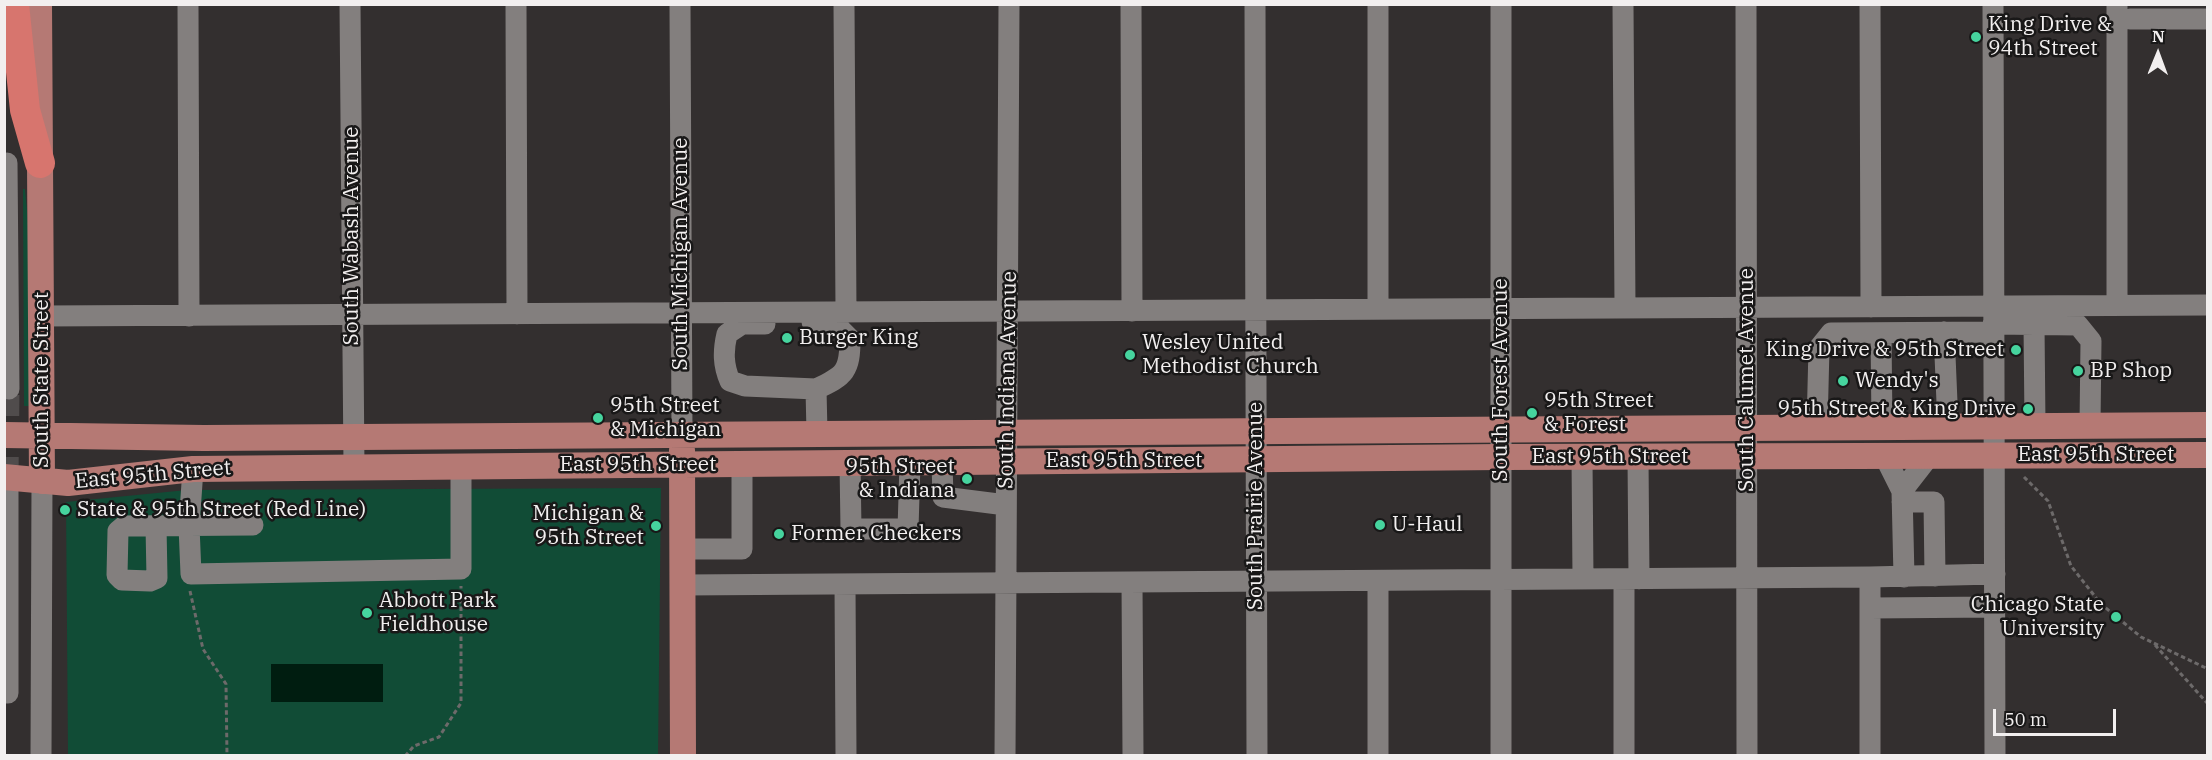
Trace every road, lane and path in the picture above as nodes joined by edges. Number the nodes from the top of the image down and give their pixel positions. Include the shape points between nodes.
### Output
1 (14, 4) edge
2 (39, 4) edge
3 (188, 4) edge
4 (350, 4) edge
5 (516, 4) edge
6 (680, 4) edge
7 (844, 4) edge
8 (1009, 4) edge
9 (1131, 4) edge
10 (1255, 4) edge
11 (1378, 4) edge
12 (1501, 4) edge
13 (1623, 4) edge
14 (1746, 4) edge
15 (1870, 4) edge
16 (1994, 4) edge
17 (2123, 12) edge
18 (2208, 19) edge
19 (6, 163) edge
20 (40, 163) junction
21 (2117, 305) junction
22 (2208, 305) edge
23 (1871, 307) junction
24 (1625, 308) junction
25 (1747, 308) junction
26 (1378, 309) junction
27 (1502, 309) junction
28 (1256, 310) junction
29 (1009, 311) junction
30 (1132, 311) junction
31 (846, 312) junction
32 (681, 313) junction
33 (517, 314) junction
34 (353, 315) junction
35 (42, 316) junction
36 (189, 316) junction
37 (1993, 321) junction
38 (2034, 324) junction
39 (1944, 332) junction
40 (1881, 333) junction
41 (9, 389) dead end
42 (816, 389) junction
43 (1994, 425) junction
44 (2035, 425) junction
45 (2090, 425) junction
46 (2208, 425) edge
47 (1882, 426) junction
48 (1948, 426) junction
49 (1747, 427) junction
50 (1817, 427) junction
51 (1501, 429) junction
52 (1256, 430) junction
53 (1007, 432) junction
54 (817, 433) junction
55 (682, 434) junction
56 (4, 435) edge
57 (42, 435) junction
58 (354, 437) junction
59 (1884, 455) junction
60 (1930, 455) junction
61 (1994, 455) junction
62 (2208, 455) edge
63 (1747, 456) junction
64 (1501, 457) junction
65 (1582, 457) junction
66 (1638, 457) junction
67 (1256, 460) junction
68 (1007, 462) junction
69 (850, 463) junction
70 (910, 463) junction
71 (942, 463) junction
72 (741, 464) junction
73 (682, 465) junction
74 (461, 466) junction
75 (354, 467) junction
76 (193, 469) junction
77 (2022, 476) dead end
78 (6, 477) edge
79 (42, 481) junction
80 (1902, 497) junction
81 (1006, 505) junction
82 (253, 525) dead end
83 (156, 526) dead end
84 (189, 526) junction
85 (683, 549) junction
86 (461, 569) junction
87 (191, 574) junction
88 (1995, 574) junction
89 (1935, 576) junction
90 (1870, 577) junction
91 (1904, 577) junction
92 (1747, 578) junction
93 (1583, 579) junction
94 (1632, 579) junction
95 (1501, 580) junction
96 (1378, 581) junction
97 (1131, 582) junction
98 (1257, 582) junction
99 (1006, 583) junction
100 (845, 584) junction
101 (683, 585) junction
102 (1995, 607) junction
103 (1870, 608) junction
104 (2153, 643) junction
105 (2208, 669) edge
106 (4, 693) edge
107 (2208, 704) edge
108 (41, 756) edge
109 (227, 756) edge
110 (405, 756) edge
111 (683, 756) edge
112 (846, 756) edge
113 (1005, 756) edge
114 (1133, 756) edge
115 (1257, 756) edge
116 (1378, 756) edge
117 (1501, 756) edge
118 (1624, 756) edge
119 (1748, 756) edge
120 (1870, 756) edge
121 (1995, 756) edge

1 - 20 highway via 25,110
2 - 20 main road, South State Street
3 - 36 street
4 - 34 street, South Wabash Avenue
5 - 33 street
6 - 32 street, South Michigan Avenue
7 - 31 street
8 - 29 street, South Indiana Avenue
9 - 30 street
10 - 28 street, South Prairie Avenue
11 - 26 street
12 - 27 street, South Forest Avenue
13 - 24 street
14 - 25 street, South Calumet Avenue
15 - 23 street
16 - 37 street
17 - 18 street
17 - 21 street
19 - 20 street
19 - 41 street
20 - 35 main road, South State Street
21 - 22 street
21 - 37 street
23 - 25 street
23 - 37 street
24 - 25 street
24 - 27 street
25 - 49 street, South Calumet Avenue
26 - 27 street
26 - 28 street
27 - 51 street, South Forest Avenue
28 - 30 street
28 - 52 street, South Prairie Avenue
29 - 30 street
29 - 31 street
29 - 53 street, South Indiana Avenue
31 - 32 street
32 - 33 street
32 - 55 street, South Michigan Avenue
33 - 34 street
34 - 36 street
34 - 58 street, South Wabash Avenue
35 - 36 street
35 - 57 main road, South State Street
37 - 38 street
37 - 39 street
37 - 43 street
38 - 44 street
38 - 45 street via 2078,325 2091,340
39 - 40 street
39 - 48 street
40 - 47 street
40 - 50 street via 1831,333 1819,348
42 - 42 street via 841,378 850,361 850,339 833,322 742,324 727,334 724,369 730,381 745,386
42 - 54 street
43 - 44 main road, East 95th Street
43 - 48 main road, East 95th Street
43 - 61 street
44 - 45 main road, East 95th Street
45 - 46 main road, East 95th Street
47 - 48 main road, East 95th Street
47 - 50 main road, East 95th Street
49 - 50 main road, East 95th Street
49 - 51 main road, East 95th Street
49 - 63 street, South Calumet Avenue
51 - 52 main road, East 95th Street
51 - 64 street, South Forest Avenue
52 - 53 main road, East 95th Street
52 - 67 street, South Prairie Avenue
53 - 54 main road, East 95th Street
53 - 68 street, South Indiana Avenue
54 - 55 main road, East 95th Street
55 - 58 main road, East 95th Street
55 - 73 main road, South Michigan Avenue
56 - 57 main road, East 95th Street
57 - 58 main road, East 95th Street
57 - 79 main road, South State Street
58 - 75 street, South Wabash Avenue
59 - 60 main road, East 95th Street
59 - 63 main road, East 95th Street
59 - 80 street
60 - 61 main road, East 95th Street
60 - 80 street
61 - 62 main road, East 95th Street
61 - 88 street
63 - 66 main road, East 95th Street
63 - 92 street, South Calumet Avenue
64 - 65 main road, East 95th Street
64 - 67 main road, East 95th Street
64 - 95 street, South Forest Avenue
65 - 66 main road, East 95th Street
65 - 93 street
66 - 94 street
67 - 68 main road, East 95th Street
67 - 98 street, South Prairie Avenue
68 - 71 main road, East 95th Street
68 - 81 street, South Indiana Avenue
69 - 70 main road, East 95th Street
69 - 70 street via 851,529 908,529
69 - 72 main road, East 95th Street
70 - 71 main road, East 95th Street
71 - 81 street via 943,497
72 - 73 main road, East 95th Street
72 - 85 street via 742,549
73 - 74 main road, East 95th Street
73 - 85 main road, South Michigan Avenue
74 - 75 main road, East 95th Street
74 - 86 street
75 - 76 main road, East 95th Street
76 - 79 main road, East 95th Street via 68,483
76 - 84 street
77 - 104 path via 2048,501 2062,546 2082,583 2123,624
78 - 79 main road, East 95th Street
78 - 106 street via 8,693
79 - 108 street, South State Street
80 - 89 street via 1934,502
80 - 91 street
81 - 99 street, South Indiana Avenue
82 - 84 street
83 - 84 street
84 - 87 street
85 - 101 main road, South Michigan Avenue
86 - 87 street
86 - 110 path via 461,702 439,737 414,746
87 - 109 path via 190,591 203,649 226,684
88 - 89 street
88 - 102 street
89 - 91 street
90 - 91 street
90 - 92 street
90 - 103 street
92 - 94 street
92 - 119 street, South Calumet Avenue
93 - 94 street
93 - 95 street
94 - 118 street
95 - 96 street
95 - 117 street, South Forest Avenue
96 - 98 street
96 - 116 street
97 - 98 street
97 - 99 street
97 - 114 street
98 - 115 street, South Prairie Avenue
99 - 100 street
99 - 113 street, South Indiana Avenue
100 - 101 street
100 - 112 street
101 - 111 main road, South Michigan Avenue
102 - 103 street
102 - 121 street
103 - 120 street
104 - 105 path
104 - 107 path

